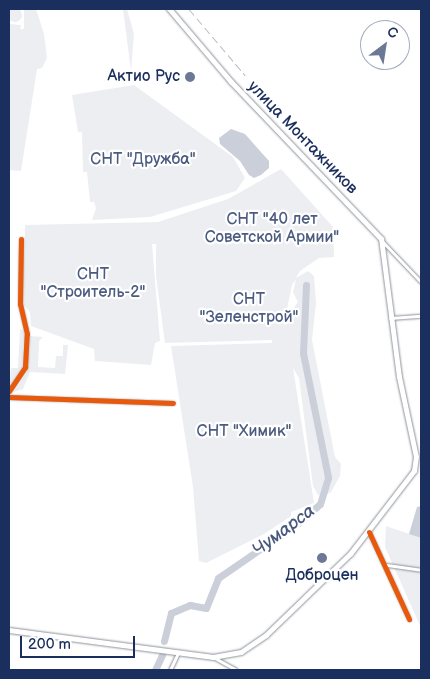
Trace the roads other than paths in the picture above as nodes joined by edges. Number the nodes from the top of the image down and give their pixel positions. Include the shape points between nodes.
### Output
1 (169, 9) edge
2 (21, 239) dead end
3 (381, 239) junction
4 (421, 282) edge
5 (421, 316) edge
6 (390, 318) junction
7 (9, 391) edge
8 (9, 397) edge
9 (174, 403) dead end
10 (369, 532) junction
11 (386, 564) junction
12 (421, 570) edge
13 (409, 619) dead end
14 (9, 630) edge
15 (179, 651) junction
16 (213, 657) junction
17 (170, 670) edge
18 (236, 670) edge

1 - 3 main road, улица Монтажников via 230,82
2 - 7 street via 20,304 27,334 25,367
3 - 4 street, улица Монтажников
3 - 6 main road
5 - 6 street
6 - 10 main road via 403,404 416,457 414,471
8 - 9 street
10 - 11 street
10 - 16 main road via 262,639 233,655
11 - 12 street
11 - 13 street
14 - 15 main road
15 - 16 main road
15 - 17 street
16 - 18 street

